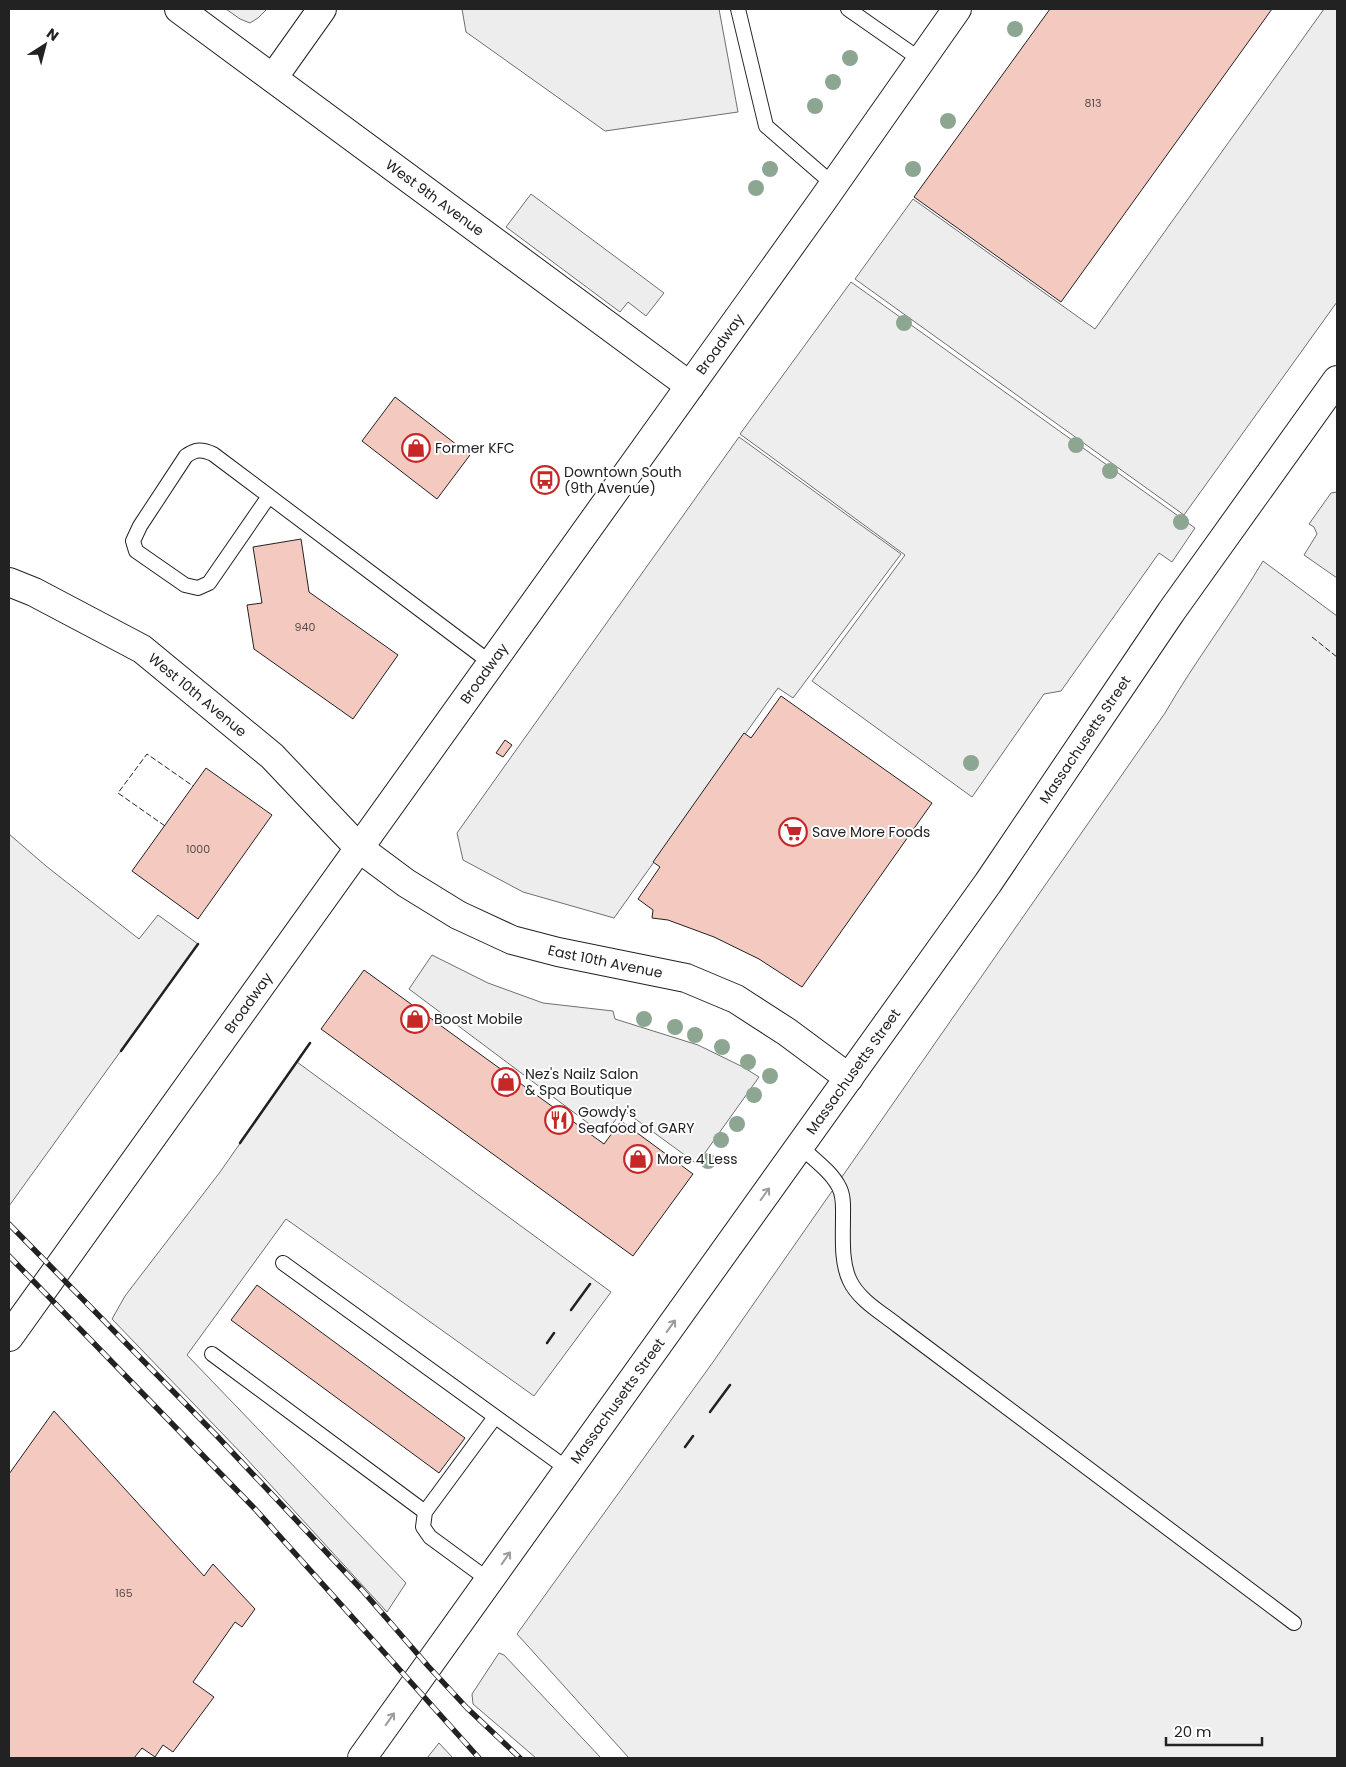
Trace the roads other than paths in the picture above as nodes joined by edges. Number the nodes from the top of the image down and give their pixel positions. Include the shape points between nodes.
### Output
1 (180, 9) edge
2 (322, 9) edge
3 (738, 9) edge
4 (848, 9) edge
5 (957, 9) edge
6 (921, 60) junction
7 (273, 78) junction
8 (834, 185) junction
9 (1337, 380) edge
10 (690, 386) junction
11 (269, 496) junction
12 (9, 582) edge
13 (491, 663) junction
14 (359, 848) junction
15 (849, 1078) junction
16 (800, 1146) junction
17 (283, 1263) dead end
18 (9, 1338) edge
19 (212, 1354) dead end
20 (495, 1417) junction
21 (569, 1470) junction
22 (425, 1512) junction
23 (490, 1581) junction
24 (1294, 1623) dead end
25 (362, 1758) edge

1 - 7 street, West 9th Avenue
2 - 7 street
3 - 8 lane via 766,126
4 - 6 lane
5 - 6 street, Broadway
6 - 8 street, Broadway
7 - 10 street, West 9th Avenue
8 - 10 street, Broadway
9 - 15 street, Massachusetts Street via 1171,612 988,883
10 - 13 street, Broadway
11 - 11 lane via 209,583 198,588 184,585 136,551 133,541 140,526 186,456 194,451 204,450 213,454
11 - 13 lane
12 - 14 street, West 10th Avenue via 142,650 272,756
13 - 14 street, Broadway
14 - 15 street, East 10th Avenue via 406,883 458,915 512,940 686,978 736,998
14 - 18 street, Broadway
15 - 16 street, Massachusetts Street
21 -> 16 street, Massachusetts Street
16 - 24 lane via 833,1176 840,1189 845,1270 862,1297
17 - 20 lane
19 - 22 lane
20 - 21 lane
20 - 22 lane
23 -> 21 street, Massachusetts Street
22 - 23 lane via 423,1527 430,1537
25 -> 23 street, Massachusetts Street

